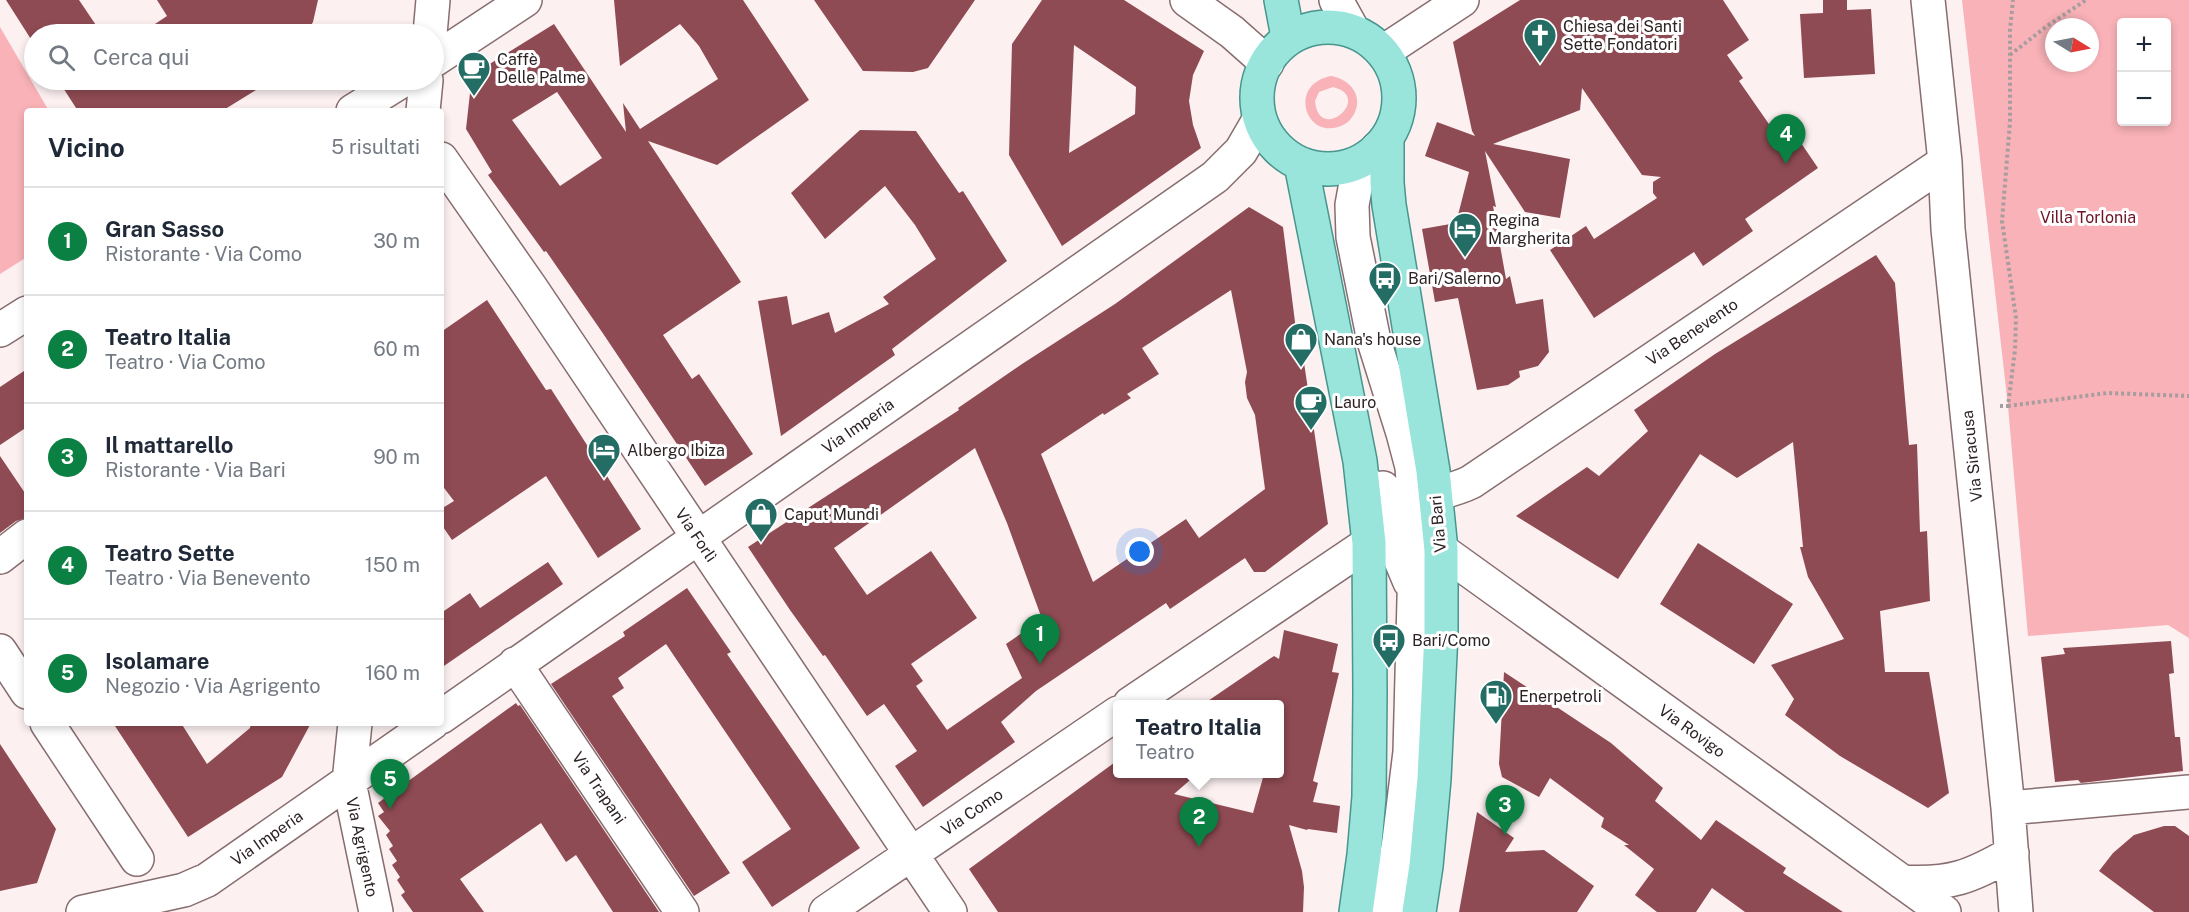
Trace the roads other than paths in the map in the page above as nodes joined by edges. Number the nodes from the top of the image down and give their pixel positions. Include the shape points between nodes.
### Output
1 (433, 0) edge
2 (525, 0) edge
3 (1187, 0) edge
4 (1281, 0) edge
5 (1298, 0) edge
6 (1336, 0) edge
7 (1462, 0) edge
8 (1928, 0) edge
9 (1349, 14) edge
10 (431, 24) edge
11 (1288, 37) junction
12 (1383, 52) junction
13 (444, 53) edge
14 (1267, 63) junction
15 (387, 90) edge
16 (425, 90) edge
17 (357, 108) edge
18 (423, 108) edge
19 (1259, 120) junction
20 (1383, 143) junction
21 (1945, 162) junction
22 (444, 163) edge
23 (1300, 164) junction
24 (24, 315) edge
25 (0, 330) edge
26 (1360, 462) junction
27 (1422, 505) junction
28 (24, 538) edge
29 (698, 538) junction
30 (1369, 543) junction
31 (1441, 550) junction
32 (0, 557) edge
33 (1415, 595) junction
34 (0, 651) edge
35 (515, 664) junction
36 (24, 687) edge
37 (1137, 700) edge
38 (444, 715) edge
39 (1113, 716) edge
40 (49, 726) edge
41 (355, 726) edge
42 (428, 726) edge
43 (349, 782) junction
44 (2189, 792) edge
45 (2008, 808) junction
46 (910, 853) junction
47 (2012, 853) junction
48 (137, 859) dead end
49 (1902, 882) junction
50 (82, 912) edge
51 (376, 912) edge
52 (682, 912) edge
53 (826, 912) edge
54 (950, 912) edge
55 (1356, 912) edge
56 (1387, 912) edge
57 (1419, 912) edge
58 (1944, 912) edge
59 (2016, 912) edge

1 - 10 street
2 - 13 street
3 - 14 street
4 - 11 main road
5 - 11 street
6 - 9 street
7 - 12 street
8 - 21 street, Via Siracusa
9 - 11 main road
9 - 12 main road
11 - 14 main road
12 - 20 main road via 1398,89 1397,113
14 - 19 main road via 1258,95
15 - 17 street
16 - 18 street
19 - 23 main road via 1273,145
19 - 29 street, Via Imperia via 1241,151 1215,177
20 - 23 main road via 1361,161 1339,168
20 - 27 main road, Via Bari
21 - 27 street, Via Benevento via 1471,482
21 - 45 street, Via Siracusa via 1948,229
22 - 29 street, Via Forlì
23 - 26 main road, Via Bari
24 - 25 street
26 - 27 street via 1383,488
26 - 30 main road, Via Bari
26 - 33 street, Via Bari
27 - 31 main road, Via Bari
27 - 33 street, Via Bari
28 - 32 street
29 - 35 street, Via Imperia
29 - 46 street, Via Forlì
30 - 37 street
30 - 55 main road, Via Bari via 1370,766
31 - 49 street, Via Rovigo
31 - 57 main road, Via Bari via 1437,741
33 - 56 street, Via Bari via 1410,752
34 - 36 street
35 - 38 street, Via Imperia
35 - 52 street, Via Trapani
39 - 46 street, Via Como
40 - 48 street
41 - 43 street, Via Agrigento
42 - 43 street, Via Imperia
43 - 50 street, Via Imperia via 207,880 176,892
43 - 51 street, Via Agrigento
44 - 45 street
45 - 47 street, Via Siracusa
46 - 53 street, Via Como
46 - 54 street, Via Forlì
47 - 49 street via 1981,871 1954,880
47 - 59 street, Via Siracusa
49 - 58 street, Via Rovigo

